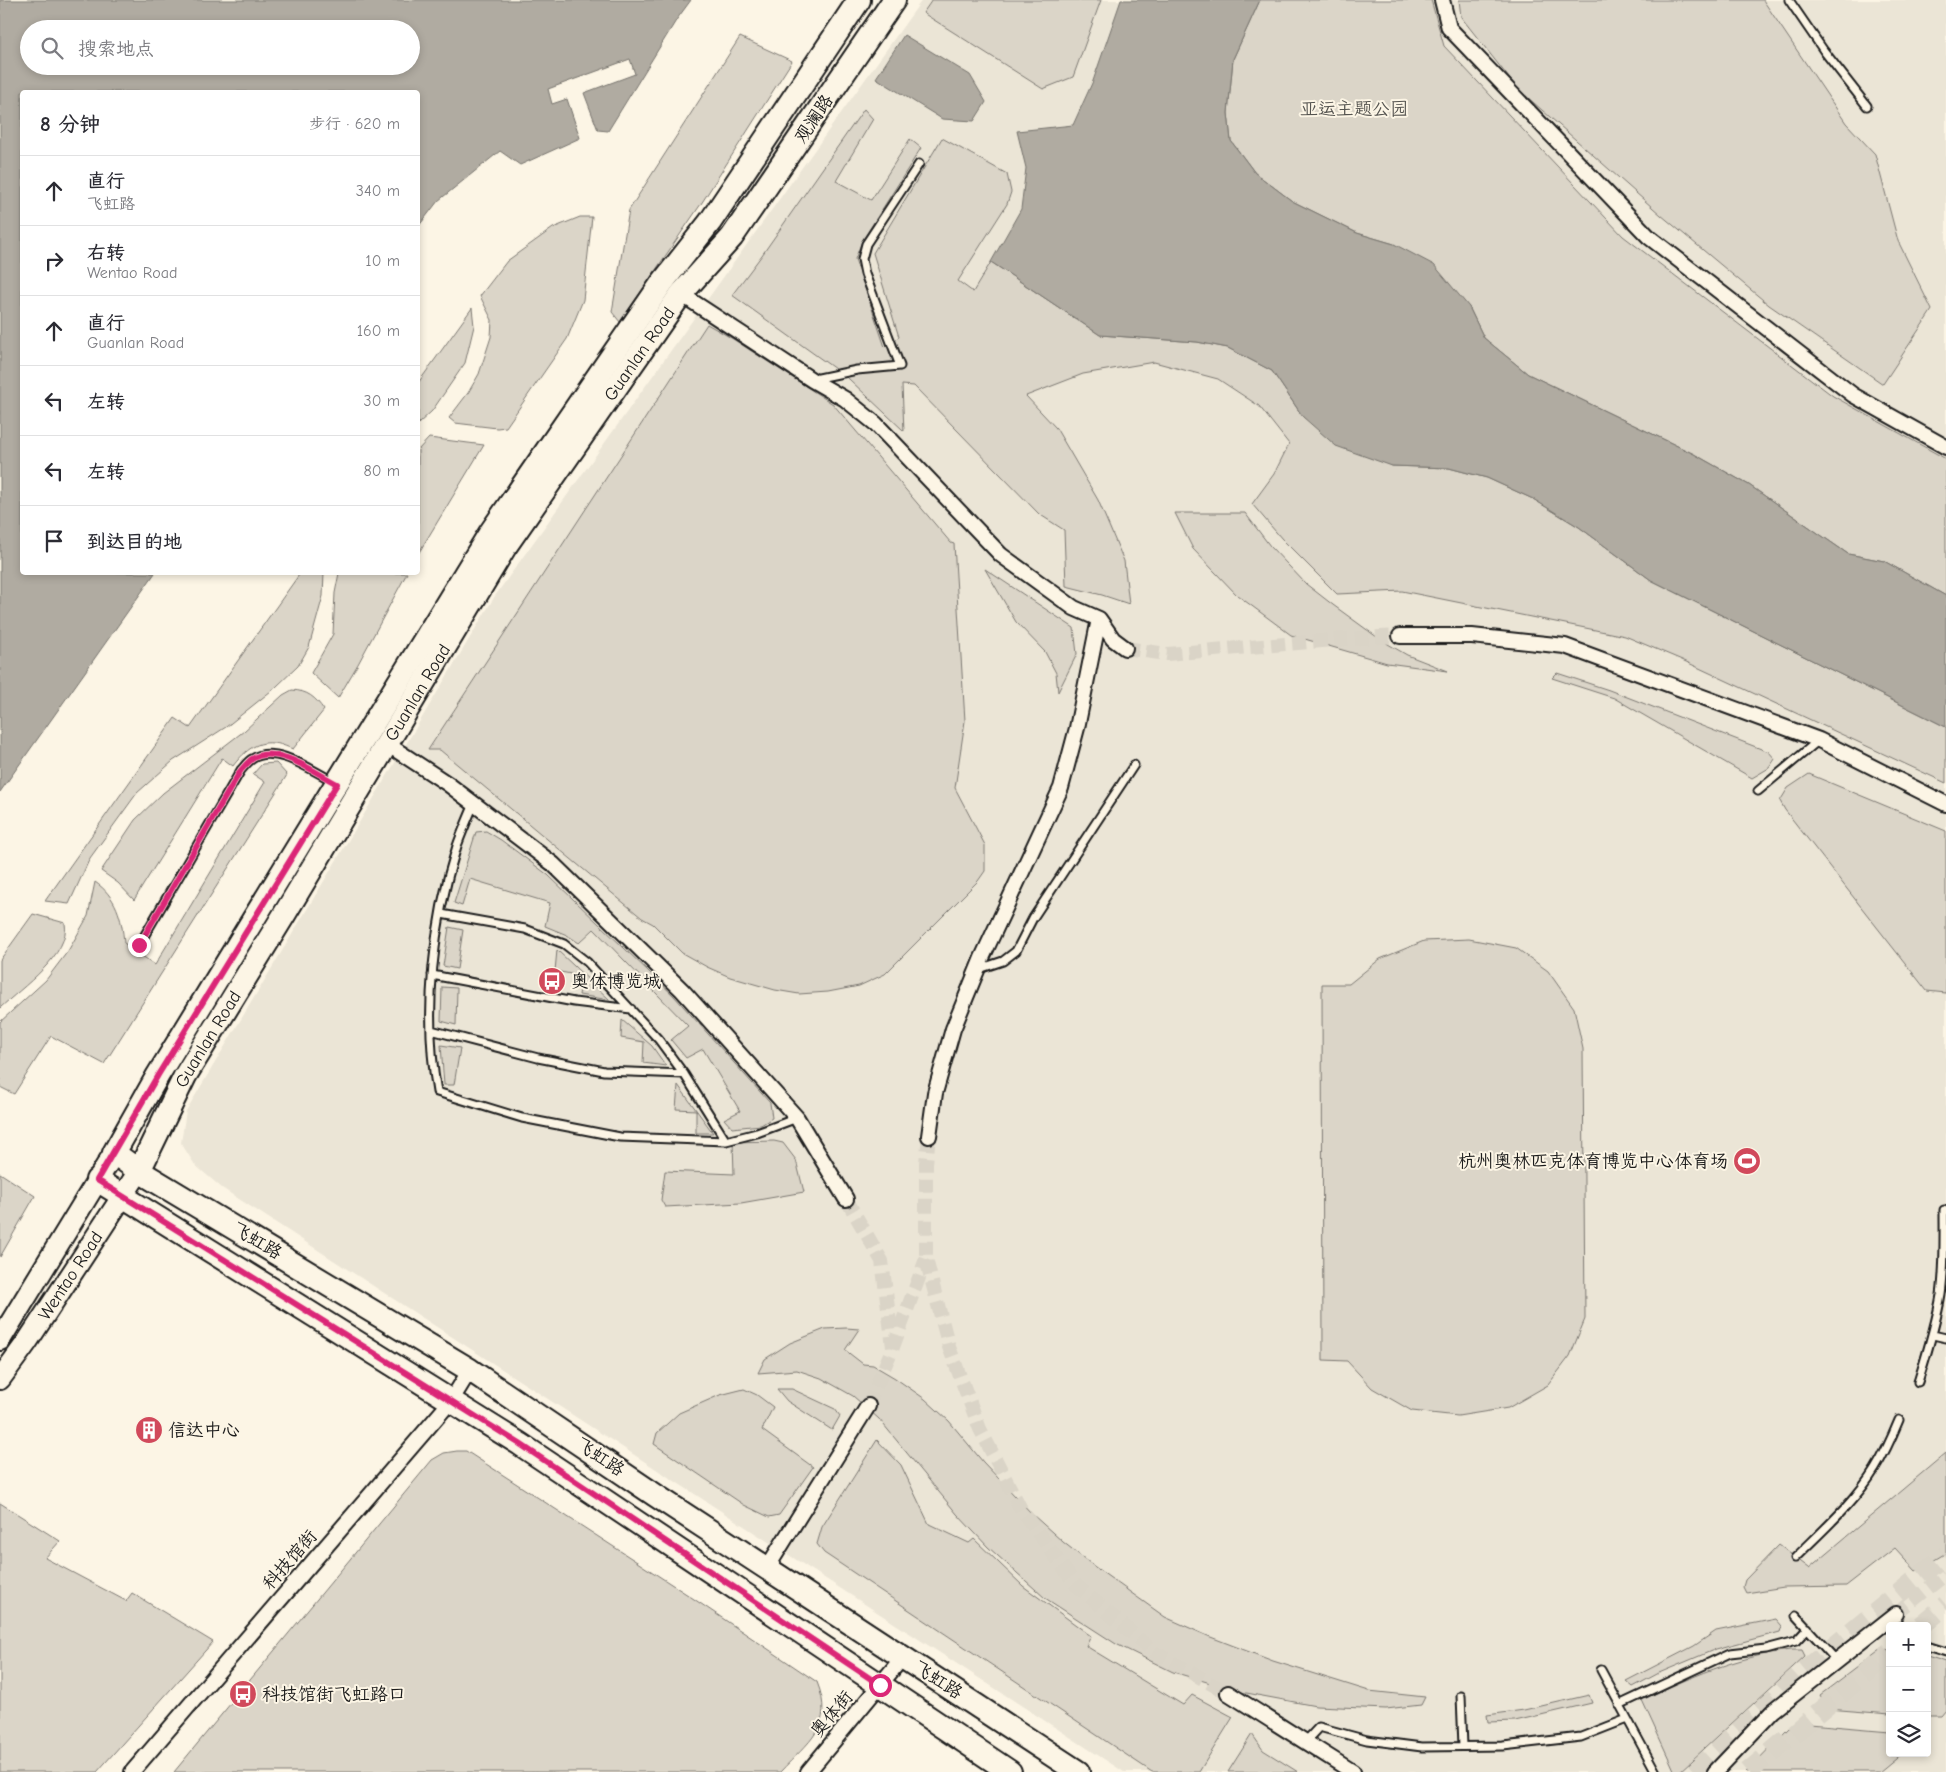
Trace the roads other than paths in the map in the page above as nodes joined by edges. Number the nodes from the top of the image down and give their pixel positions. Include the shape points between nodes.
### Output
1 (859, 0) edge
2 (894, 0) edge
3 (1442, 0) edge
4 (1789, 0) edge
5 (1867, 106) dead end
6 (919, 164) dead end
7 (710, 222) joint
8 (732, 237) joint
9 (681, 294) junction
10 (812, 380) junction
11 (1946, 447) edge
12 (1098, 619) junction
13 (1400, 636) tunnel mouth
14 (1126, 648) tunnel mouth
15 (1819, 740) junction
16 (387, 744) junction
17 (1134, 765) dead end
18 (337, 784) junction
19 (1758, 791) dead end
20 (474, 804) junction
21 (1946, 804) edge
22 (441, 914) junction
23 (139, 945) dead end
24 (977, 970) junction
25 (432, 974) junction
26 (631, 1009) junction
27 (431, 1030) junction
28 (684, 1074) junction
29 (797, 1118) junction
30 (929, 1136) tunnel mouth
31 (726, 1140) junction
32 (114, 1153) junction
33 (139, 1171) junction
34 (97, 1180) junction
35 (122, 1196) junction
36 (846, 1199) tunnel mouth
37 (1944, 1210) dead end
38 (1933, 1335) junction
39 (1946, 1338) edge
40 (0, 1340) edge
41 (470, 1370) junction
42 (0, 1379) edge
43 (1918, 1382) dead end
44 (451, 1400) junction
45 (868, 1406) tunnel mouth
46 (1899, 1420) dead end
47 (1795, 1558) dead end
48 (767, 1568) junction
49 (1896, 1614) tunnel mouth
50 (1796, 1616) dead end
51 (1890, 1622) edge
52 (1886, 1627) tunnel mouth
53 (1808, 1628) junction
54 (1931, 1647) edge
55 (1946, 1652) edge
56 (903, 1658) junction
57 (1837, 1661) junction
58 (1601, 1670) dead end
59 (880, 1685) junction
60 (1228, 1693) tunnel mouth
61 (1461, 1696) dead end
62 (1619, 1704) junction
63 (1627, 1719) junction
64 (1304, 1743) junction
65 (1463, 1746) junction
66 (132, 1772) edge
67 (808, 1772) edge
68 (1010, 1772) edge
69 (1078, 1772) edge
70 (1353, 1772) edge
71 (1656, 1772) edge
72 (1715, 1772) edge

1 - 7 main road, 观澜路
2 - 8 main road, 观澜路
3 - 11 street via 1449,28 1649,237 1853,395
4 - 5 lane
6 - 10 lane via 866,244 862,259 900,366 858,370
7 - 18 main road, Guanlan Road via 662,283 490,533
8 - 9 main road, Guanlan Road
9 - 10 street
9 - 16 main road, Guanlan Road via 505,547
10 - 12 street via 845,398 876,424 1001,555 1074,608
12 - 14 street via 1114,640
12 - 24 street via 1077,728 1061,788
13 - 15 street via 1472,636 1565,646
15 - 19 lane
15 - 21 street
16 - 20 street
16 - 33 main road, Guanlan Road via 185,1076
17 - 24 lane via 1033,918 1016,951 1003,961
18 - 23 lane via 286,757 269,754 252,758 241,770
18 - 32 main road, Guanlan Road via 158,1075
20 - 22 lane via 457,847
20 - 29 street via 553,864 682,990
22 - 25 lane
22 - 26 lane via 525,929 564,944 587,962
24 - 30 street via 953,1029 935,1093
25 - 26 lane via 574,1002
25 - 27 lane
26 - 28 lane
27 - 28 lane via 538,1058 604,1071
27 - 31 lane via 437,1092 522,1118 620,1137
28 - 31 lane
29 - 31 lane
29 - 36 street
32 - 33 main road, 飞虹路
32 - 34 main road, Wentao Road
33 - 35 main road, Wentao Road
33 - 41 main road, 飞虹路
34 - 35 main road, 飞虹路
34 - 40 main road, Wentao Road
35 - 42 main road, Wentao Road
35 - 44 main road, 飞虹路
37 - 38 lane via 1941,1294
38 - 39 lane
38 - 43 lane
41 - 44 street, 科技馆街
41 - 48 main road, 飞虹路
44 - 59 main road, 飞虹路
44 - 66 street, 科技馆街
45 - 48 street
46 - 47 lane via 1875,1470 1856,1495
48 - 56 main road, 飞虹路
49 - 51 street
50 - 53 lane
52 - 57 street
53 - 57 lane
53 - 62 lane via 1796,1641 1730,1654
54 - 55 lane
56 - 59 street, 奥体街
56 - 69 main road, 飞虹路
57 - 72 street via 1774,1711
58 - 62 lane
59 - 67 street, 奥体街
59 - 68 main road, 飞虹路
60 - 64 street
61 - 65 lane
62 - 63 lane
63 - 65 lane via 1581,1737 1503,1746
63 - 71 lane
64 - 65 lane via 1319,1727 1367,1740 1422,1747
64 - 70 street

